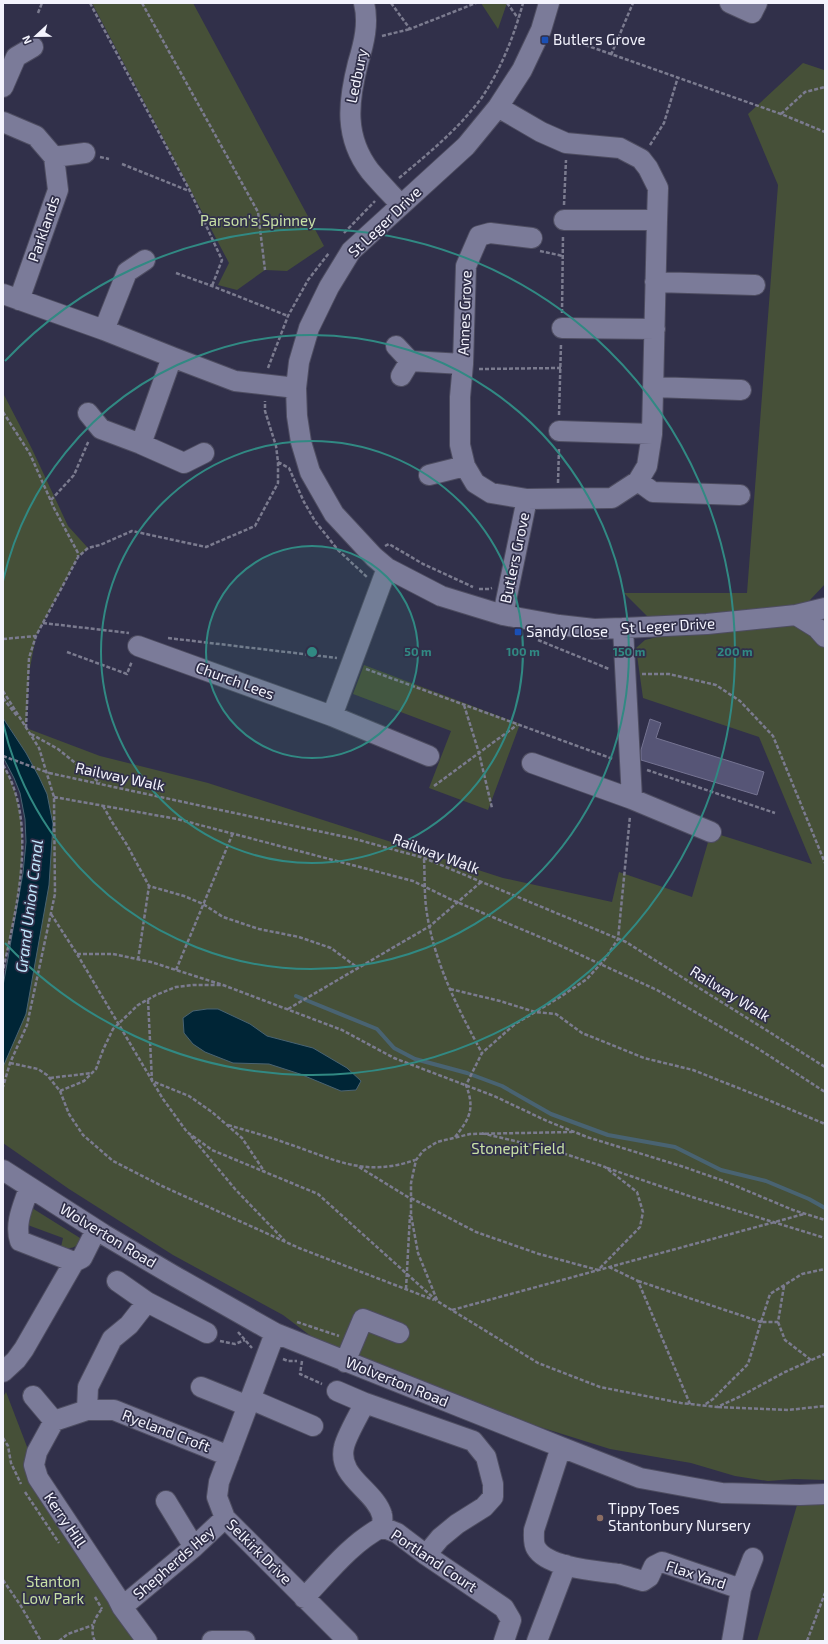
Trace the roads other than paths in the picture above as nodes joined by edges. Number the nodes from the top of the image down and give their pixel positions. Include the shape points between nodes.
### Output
1 (364, 3) edge
2 (549, 3) edge
3 (730, 3) edge
4 (755, 8) edge
5 (33, 47) dead end
6 (3, 87) edge
7 (498, 107) junction
8 (3, 122) edge
9 (85, 153) dead end
10 (54, 157) junction
11 (401, 205) junction
12 (564, 220) dead end
13 (657, 220) junction
14 (532, 238) dead end
15 (145, 260) dead end
16 (656, 282) junction
17 (756, 284) dead end
18 (11, 297) edge
19 (562, 328) dead end
20 (655, 329) junction
21 (104, 330) junction
22 (396, 346) dead end
23 (172, 358) junction
24 (463, 366) junction
25 (653, 387) junction
26 (296, 388) junction
27 (741, 390) dead end
28 (92, 418) road end
29 (559, 431) dead end
30 (652, 434) junction
31 (141, 444) junction
32 (204, 453) dead end
33 (465, 466) junction
34 (429, 475) dead end
35 (638, 481) junction
36 (740, 495) dead end
37 (527, 499) junction
38 (381, 563) junction
39 (825, 608) edge
40 (503, 615) junction
41 (796, 615) junction
42 (623, 628) junction
43 (825, 636) edge
44 (138, 646) road end
45 (332, 716) junction
46 (429, 756) dead end
47 (532, 763) dead end
48 (632, 799) junction
49 (711, 832) dead end
50 (3, 1170) edge
51 (29, 1188) junction
52 (96, 1230) junction
53 (74, 1262) junction
54 (117, 1281) dead end
55 (147, 1302) junction
56 (275, 1333) junction
57 (399, 1333) dead end
58 (207, 1334) road end
59 (345, 1362) junction
60 (3, 1372) edge
61 (201, 1387) dead end
62 (337, 1391) road end
63 (33, 1396) dead end
64 (249, 1403) junction
65 (365, 1403) junction
66 (87, 1410) junction
67 (54, 1422) junction
68 (314, 1426) dead end
69 (561, 1447) junction
70 (229, 1456) junction
71 (825, 1494) edge
72 (166, 1501) dead end
73 (225, 1518) junction
74 (382, 1527) junction
75 (194, 1547) junction
76 (426, 1555) junction
77 (753, 1558) dead end
78 (566, 1565) junction
79 (741, 1589) junction
80 (304, 1598) junction
81 (119, 1602) junction
82 (147, 1641) edge
83 (212, 1641) edge
84 (245, 1641) edge
85 (348, 1641) edge
86 (504, 1641) edge
87 (537, 1641) edge
88 (732, 1641) edge

1 - 11 street, Ledbury via 365,40 350,99 350,120 354,138 370,170
2 - 7 street, St Leger Drive via 541,30 522,70
3 - 4 street
5 - 6 street via 16,56
7 - 11 street, St Leger Drive via 466,146
7 - 13 street, Butlers Grove via 566,143 620,148 641,159 658,188
8 - 10 street via 36,136
9 - 10 street
10 - 18 street, Parklands via 58,190
11 - 26 street, St Leger Drive via 351,251 328,287 308,328 299,362
12 - 13 street
13 - 16 street, Butlers Grove
14 - 24 street, Annes Grove via 490,233 479,236 466,266
15 - 21 street via 127,272
16 - 17 street
16 - 20 street, Butlers Grove
18 - 21 street, Parklands
19 - 20 street
20 - 25 street, Butlers Grove
21 - 23 street, Parklands
22 - 24 street, Annes Grove via 406,369
23 - 26 street, Parklands via 235,381
23 - 31 street
24 - 33 street, Annes Grove via 460,445
25 - 27 street
25 - 30 street, Butlers Grove
26 - 38 street, St Leger Drive via 301,442 310,472 334,514
28 - 31 street via 101,429
29 - 30 street
30 - 35 street, Butlers Grove via 647,466
31 - 32 street via 184,463
33 - 34 street
33 - 37 street, Annes Grove via 476,483 491,493
35 - 36 street via 653,492
35 - 37 street, Butlers Grove via 612,498
37 - 40 street, Butlers Grove
38 - 40 street, St Leger Drive via 441,596
38 - 45 street via 351,664
39 - 41 street, St Leger Drive
40 - 42 street, St Leger Drive via 594,629
41 - 42 street, St Leger Drive via 707,624
41 - 43 street
42 - 48 street
44 - 45 street, Church Lees
45 - 46 street, Church Lees
47 - 48 street
48 - 49 street
50 - 51 street, Wolverton Road
51 - 52 street, Wolverton Road
51 - 53 street via 17,1232 20,1241
52 - 53 street via 82,1258
52 - 56 street, Wolverton Road
53 - 60 street via 24,1349
54 - 55 street
55 - 58 street
55 - 66 street via 129,1325 112,1339 88,1387
56 - 59 street, Wolverton Road
56 - 64 street, Selkirk Drive via 260,1350
57 - 59 street via 363,1319
59 - 69 street, Wolverton Road
61 - 64 street
62 - 65 street
63 - 67 street
64 - 68 street
64 - 70 street, Selkirk Drive
65 - 74 street via 344,1447 344,1459 348,1472 379,1507 383,1516
65 - 76 street via 473,1441 486,1457 491,1472 493,1497 484,1507 440,1538
66 - 67 street
66 - 70 street, Ryeland Croft via 114,1410
67 - 81 street, Kerry Hill via 37,1452 34,1465 38,1478
69 - 71 street, Wolverton Road via 640,1478 722,1492
69 - 78 street, Flax Yard via 534,1536 536,1548 540,1552 553,1561
70 - 73 street, Selkirk Drive via 219,1482 217,1497
72 - 75 street
73 - 75 street, Shepherds Hey
73 - 80 street, Selkirk Drive
74 - 76 street, Portland Court via 397,1533
74 - 80 street, Portland Court via 356,1544
75 - 81 street, Shepherds Hey
76 - 86 street, Portland Court via 504,1608 511,1620
77 - 79 street, Flax Yard
78 - 79 street, Flax Yard via 620,1574 643,1581 649,1577 654,1566 662,1562
78 - 87 street
79 - 88 street, Flax Yard
80 - 85 street, Selkirk Drive
81 - 82 street, Kerry Hill
83 - 84 street

